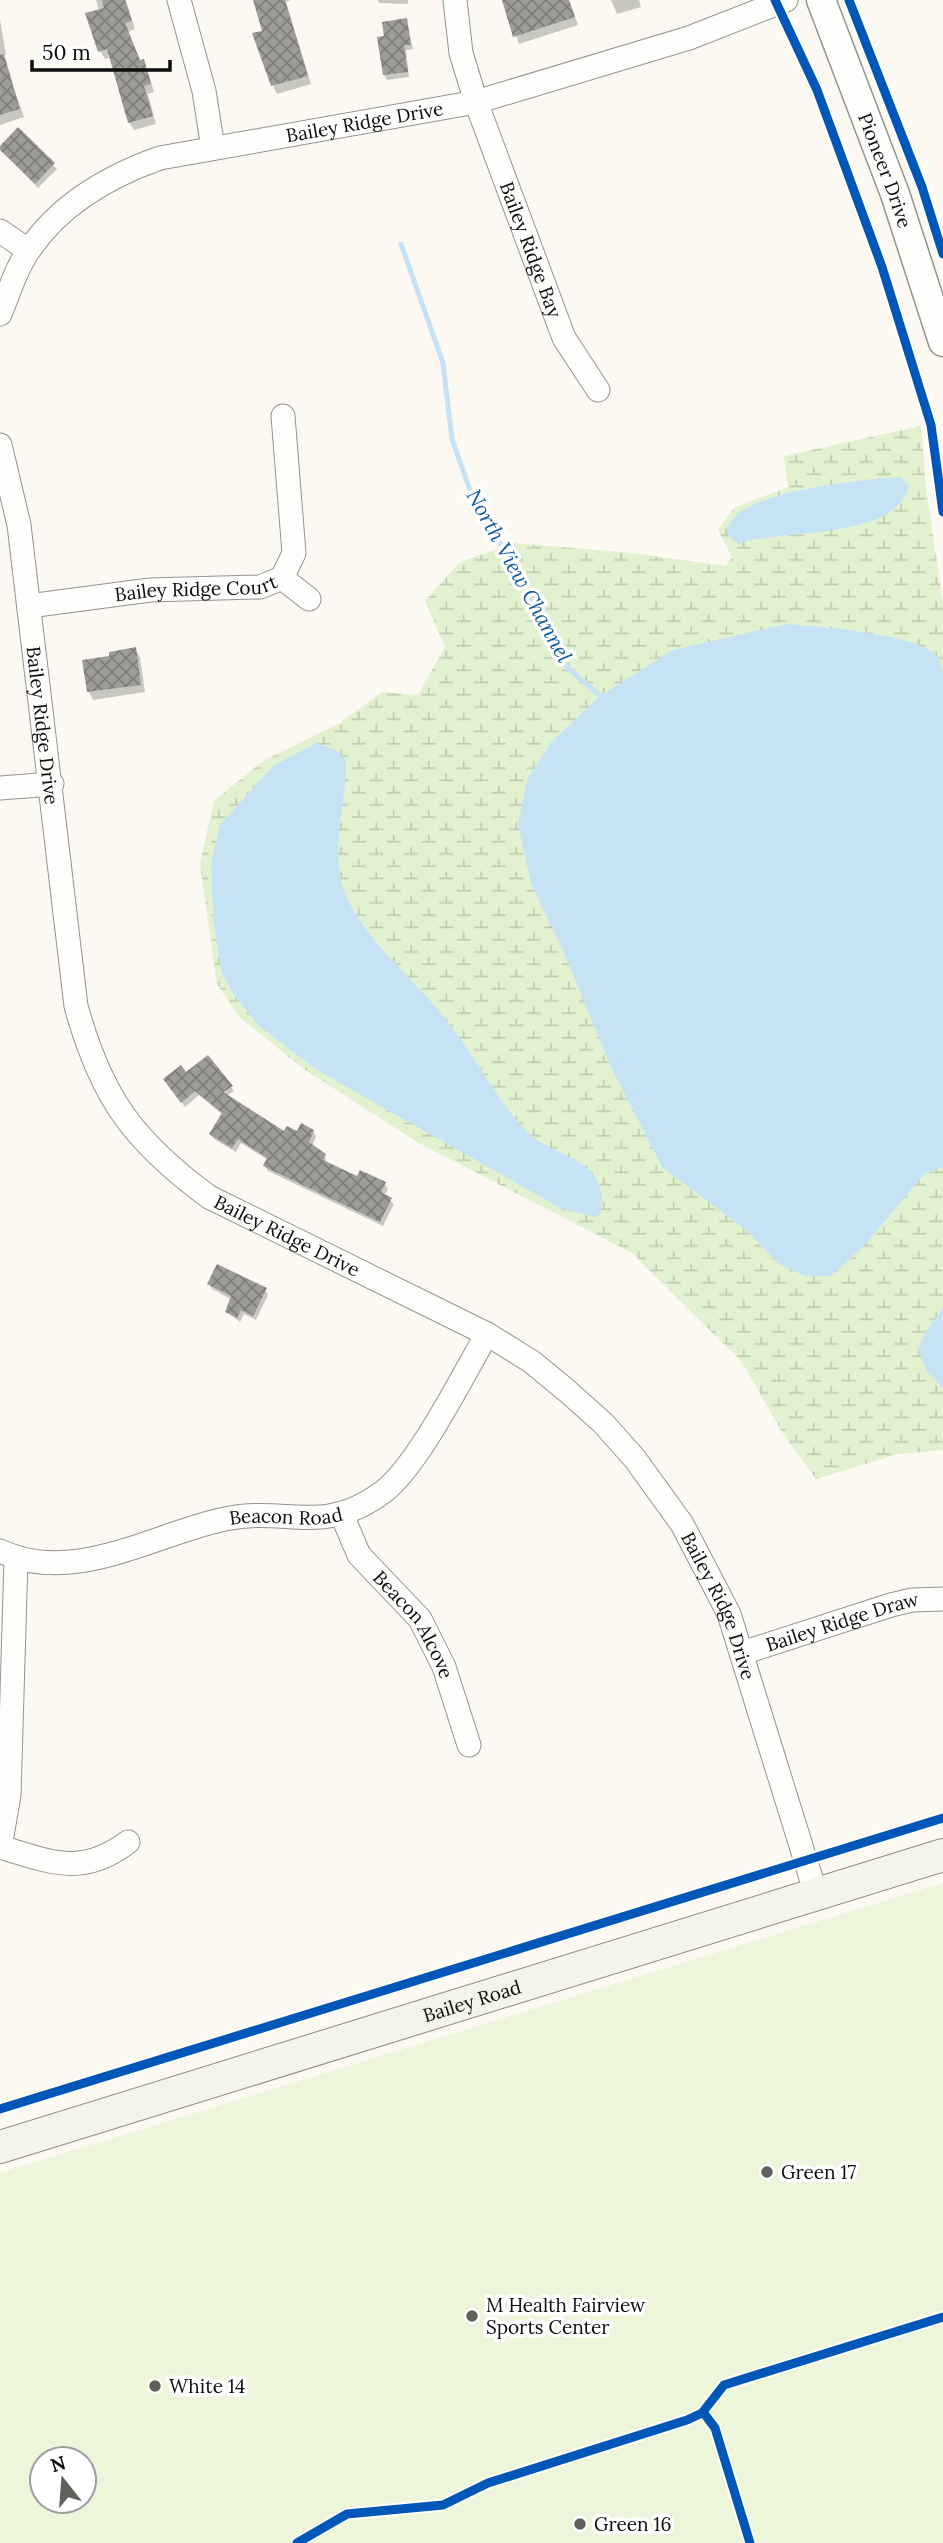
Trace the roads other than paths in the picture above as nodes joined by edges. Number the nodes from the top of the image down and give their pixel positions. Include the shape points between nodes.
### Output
1 (179, 0) edge
2 (455, 0) edge
3 (786, 0) edge
4 (821, 0) edge
5 (475, 103) junction
6 (213, 148) junction
7 (0, 232) edge
8 (29, 250) junction
9 (0, 314) edge
10 (943, 342) edge
11 (598, 390) dead end
12 (283, 416) dead end
13 (0, 445) edge
14 (282, 578) junction
15 (309, 599) dead end
16 (29, 606) junction
17 (52, 784) junction
18 (0, 789) edge
19 (487, 1334) junction
20 (342, 1515) junction
21 (8, 1555) edge
22 (943, 1599) edge
23 (742, 1653) junction
24 (468, 1745) dead end
25 (128, 1842) dead end
26 (0, 1847) edge
27 (943, 1855) edge
28 (816, 1894) junction
29 (0, 2147) edge

1 - 6 street via 204,91
2 - 5 street, Bailey Ridge Bay via 461,53
3 - 5 street, Bailey Ridge Drive via 689,38
4 - 10 street, Pioneer Drive via 895,194
5 - 6 street, Bailey Ridge Drive
5 - 11 street, Bailey Ridge Bay via 564,338
6 - 8 street, Bailey Ridge Drive via 160,159 97,185 73,203
7 - 8 street
8 - 9 street, Bailey Ridge Drive
12 - 14 street, Bailey Ridge Court via 294,553
13 - 16 street, Bailey Ridge Drive via 19,525
14 - 15 street
14 - 16 street, Bailey Ridge Court via 260,587 150,590
16 - 17 street, Bailey Ridge Drive
17 - 18 street
17 - 19 street, Bailey Ridge Drive via 76,1006 87,1044 120,1113 171,1169 209,1197
19 - 20 street, Beacon Road via 398,1479 383,1493
19 - 23 street, Bailey Ridge Drive via 566,1390 635,1460 707,1567
20 - 21 street, Beacon Road via 320,1520 228,1518 73,1563
20 - 24 street, Beacon Alcove via 359,1555 420,1619 444,1667
21 - 26 street via 9,1795
22 - 23 street, Bailey Ridge Draw via 891,1605
23 - 28 street, Bailey Ridge Drive
25 - 26 street via 112,1854 79,1865
27 - 28 main road, Bailey Road
28 - 29 main road, Bailey Road

